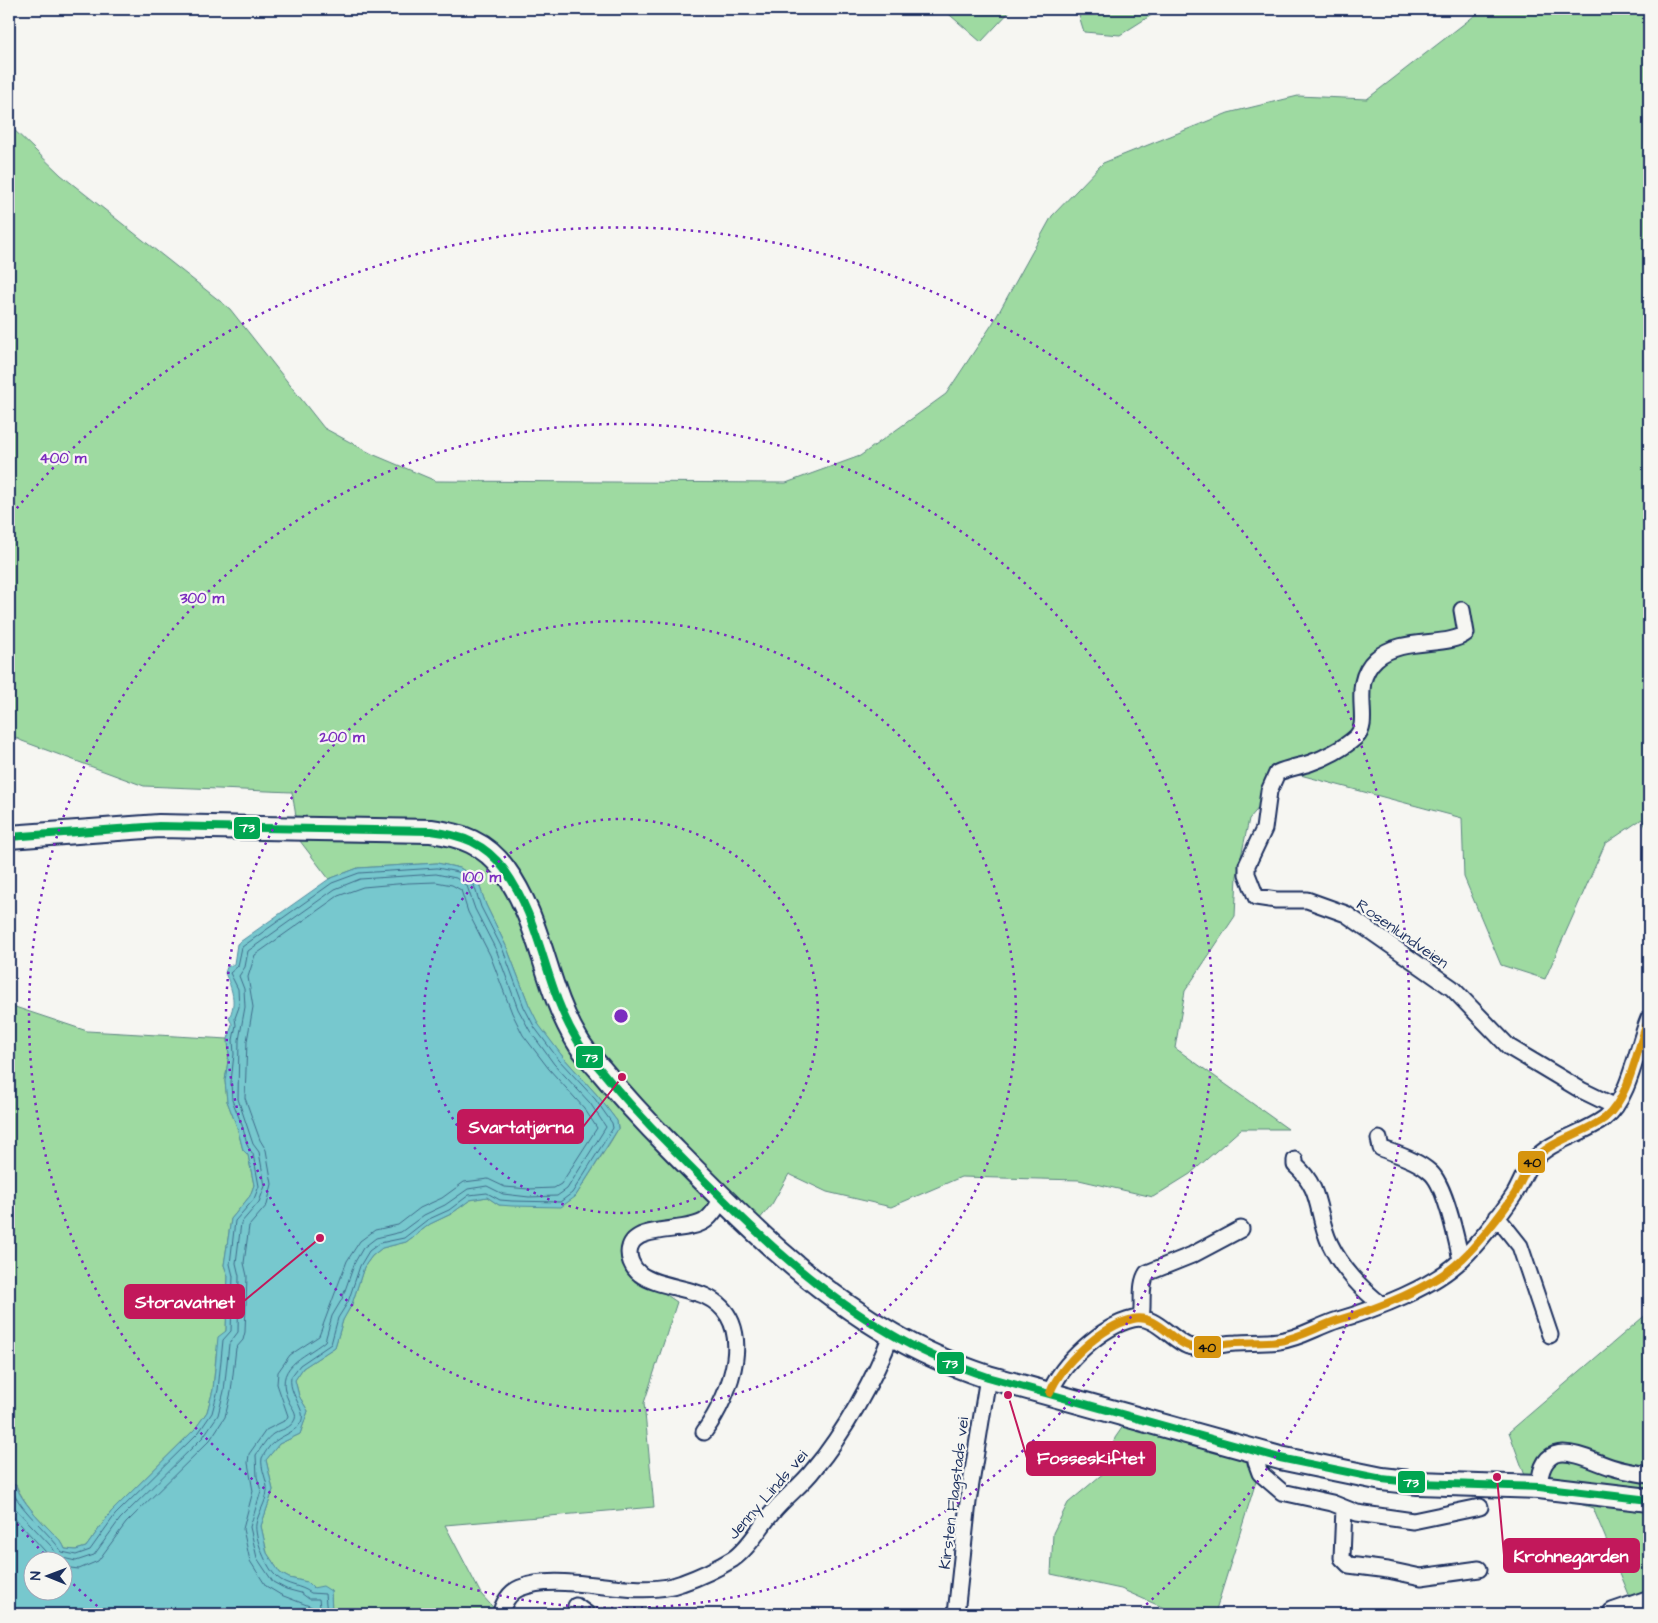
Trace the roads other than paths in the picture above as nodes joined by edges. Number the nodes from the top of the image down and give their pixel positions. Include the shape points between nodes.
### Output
1 (1462, 610) dead end
2 (9, 837) edge
3 (1649, 1018) edge
4 (1614, 1106) junction
5 (1379, 1140) dead end
6 (1294, 1160) dead end
7 (722, 1199) junction
8 (1497, 1217) junction
9 (1241, 1229) dead end
10 (1461, 1260) junction
11 (1382, 1305) junction
12 (1141, 1318) junction
13 (891, 1334) junction
14 (1550, 1335) dead end
15 (988, 1377) junction
16 (1050, 1393) junction
17 (704, 1432) dead end
18 (1257, 1452) junction
19 (1649, 1475) edge
20 (1539, 1487) junction
21 (1649, 1500) edge
22 (1480, 1507) dead end
23 (1344, 1508) junction
24 (1479, 1569) dead end
25 (1649, 1602) edge
26 (501, 1614) edge
27 (956, 1614) edge
28 (1614, 1614) edge

1 - 4 street, Rosenlundveien via 1466,633 1460,638 1393,649 1369,667 1361,684 1363,721 1358,736 1320,759 1277,773 1269,791 1264,830 1247,865 1249,882 1256,897 1307,900 1346,914 1452,988 1509,1047
2 - 7 main road via 188,825 431,831 465,838 485,848 503,867 530,914 563,1017 578,1043 636,1112
3 - 4 street via 1634,1067
4 - 8 street via 1604,1119 1556,1144 1532,1162
5 - 10 street via 1381,1148 1413,1161 1432,1174 1457,1238
6 - 11 street via 1314,1189 1330,1244 1347,1270
7 - 13 main road via 807,1276
7 - 17 street via 705,1220 639,1236 633,1240 629,1252 631,1264 639,1274 704,1296 721,1306 732,1323 735,1359 728,1389
8 - 10 street
8 - 14 street via 1520,1246
9 - 12 street via 1192,1256 1147,1273 1142,1284
10 - 11 street via 1427,1283
11 - 12 street via 1288,1340 1206,1347 1188,1346
12 - 16 street via 1112,1327 1081,1351
13 - 15 main road
13 - 26 street, Jenny Linds vei via 856,1405 818,1464 733,1559 674,1586 530,1585 512,1593
15 - 16 main road
15 - 27 street, Kirsten Flagstads vei via 968,1502
16 - 18 main road
18 - 20 main road via 1418,1484
18 - 23 street via 1260,1473 1282,1492
19 - 20 street via 1613,1468 1564,1452 1548,1459
20 - 21 main road
22 - 23 street via 1413,1521 1356,1513
23 - 24 street via 1342,1558 1349,1565 1421,1578
25 - 28 main road

